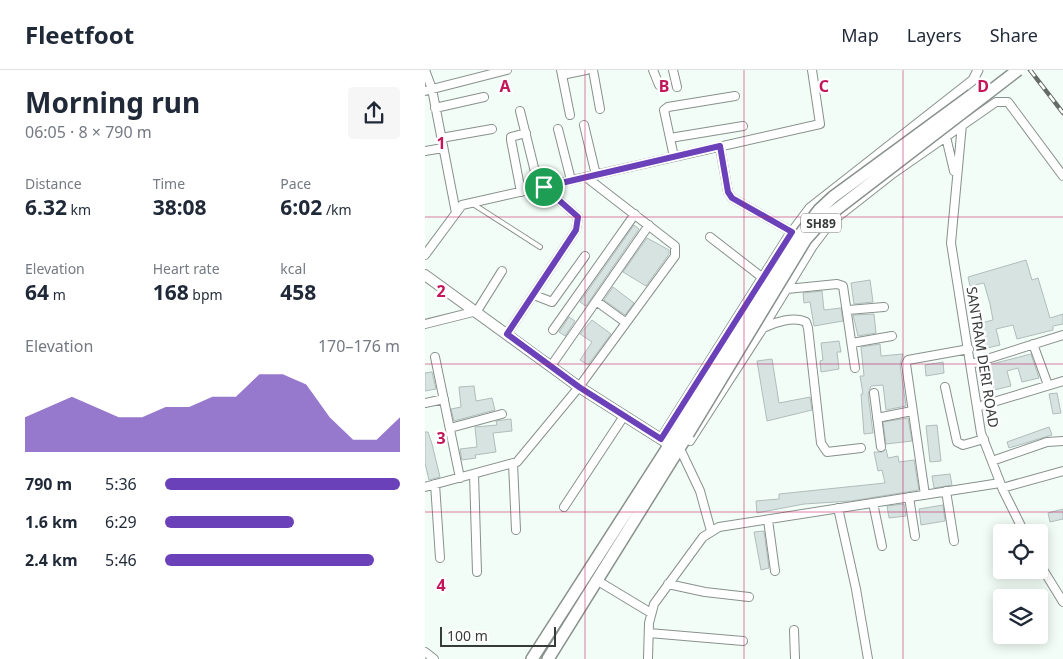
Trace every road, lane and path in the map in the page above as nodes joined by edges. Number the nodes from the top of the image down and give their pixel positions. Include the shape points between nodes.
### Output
1 (425, 70) edge
2 (507, 70) edge
3 (586, 70) edge
4 (593, 70) edge
5 (653, 70) edge
6 (673, 70) edge
7 (812, 70) edge
8 (978, 70) edge
9 (1006, 70) edge
10 (1018, 70) edge
11 (561, 72) edge
12 (659, 85) dead end
13 (967, 85) junction
14 (677, 87) dead end
15 (428, 90) edge
16 (735, 96) dead end
17 (484, 97) dead end
18 (435, 108) junction
19 (600, 109) dead end
20 (521, 111) dead end
21 (569, 115) dead end
22 (584, 126) dead end
23 (743, 126) dead end
24 (961, 127) junction
25 (492, 129) dead end
26 (558, 129) dead end
27 (526, 133) junction
28 (946, 137) junction
29 (441, 138) junction
30 (670, 138) junction
31 (720, 146) junction
32 (443, 148) junction
33 (425, 151) edge
34 (674, 157) junction
35 (596, 175) junction
36 (1063, 176) edge
37 (586, 177) junction
38 (955, 178) junction
39 (571, 180) junction
40 (541, 187) junction
41 (521, 192) junction
42 (471, 203) junction
43 (456, 214) junction
44 (635, 214) junction
45 (649, 225) junction
46 (792, 232) junction
47 (711, 237) dead end
48 (540, 247) dead end
49 (425, 255) edge
50 (585, 256) dead end
51 (502, 271) dead end
52 (425, 275) edge
53 (763, 278) junction
54 (787, 289) junction
55 (535, 295) junction
56 (596, 301) junction
57 (884, 307) dead end
58 (847, 310) junction
59 (477, 311) junction
60 (625, 322) junction
61 (425, 324) edge
62 (763, 328) junction
63 (553, 330) dead end
64 (507, 334) junction
65 (1063, 335) edge
66 (892, 336) dead end
67 (852, 343) junction
68 (1033, 344) junction
69 (969, 349) junction
70 (435, 357) dead end
71 (971, 364) junction
72 (551, 366) junction
73 (855, 368) dead end
74 (1063, 380) edge
75 (1048, 385) junction
76 (579, 387) junction
77 (945, 387) dead end
78 (874, 393) dead end
79 (444, 399) junction
80 (425, 403) edge
81 (977, 407) junction
82 (912, 411) junction
83 (502, 414) dead end
84 (624, 416) junction
85 (877, 418) junction
86 (450, 428) junction
87 (684, 432) junction
88 (984, 440) junction
89 (1063, 441) edge
90 (673, 447) junction
91 (881, 447) dead end
92 (861, 448) dead end
93 (992, 460) junction
94 (513, 463) junction
95 (1063, 471) edge
96 (474, 474) junction
97 (460, 478) junction
98 (435, 484) junction
99 (1001, 485) junction
100 (425, 487) edge
101 (946, 491) junction
102 (925, 495) junction
103 (909, 497) junction
104 (873, 503) junction
105 (564, 507) dead end
106 (838, 508) junction
107 (768, 520) junction
108 (1020, 524) edge
109 (516, 530) dead end
110 (711, 531) junction
111 (915, 536) dead end
112 (954, 541) dead end
113 (882, 546) dead end
114 (440, 558) dead end
115 (775, 571) dead end
116 (477, 572) dead end
117 (1048, 578) edge
118 (598, 581) junction
119 (669, 584) junction
120 (749, 597) dead end
121 (1063, 602) edge
122 (651, 613) junction
123 (794, 630) dead end
124 (649, 633) junction
125 (743, 641) dead end
126 (425, 652) edge
127 (434, 659) edge
128 (532, 659) edge
129 (548, 659) edge
130 (648, 659) edge
131 (795, 659) edge
132 (868, 659) edge

1 - 15 street
2 - 15 street
3 - 11 street
4 - 19 street
5 - 12 street
6 - 14 street
7 - 31 street via 820,124
8 - 13 street
9 - 87 main road, SH89, bridge via 819,210 799,236
10 - 87 main road, SH89, bridge via 824,219 806,239
11 - 21 street
13 - 24 street, SANTRAM DERI ROAD
13 - 46 street via 810,208
15 - 18 street
16 - 30 street via 667,107 664,110
17 - 18 street
18 - 29 street
20 - 27 street
22 - 35 street
23 - 30 street
24 - 28 street
24 - 36 street via 996,102 1008,102
24 - 38 street, SANTRAM DERI ROAD
25 - 29 street
26 - 39 street
27 - 40 street
27 - 41 street via 511,137
28 - 38 street, SANTRAM DERI ROAD
28 - 54 street via 835,219 813,246
29 - 32 street
30 - 34 street
31 - 34 street
31 - 46 street via 728,192 732,198
32 - 33 street
32 - 43 street
34 - 35 street
35 - 37 street
37 - 39 street
37 - 44 street
38 - 69 street, SANTRAM DERI ROAD via 951,242
39 - 40 street
40 - 41 street
40 - 55 street via 578,217 579,222
41 - 42 street
42 - 43 street via 462,205
42 - 48 lane
43 - 49 street
44 - 45 street
44 - 63 street
45 - 56 street
45 - 60 street via 675,246 676,252
46 - 53 street
47 - 53 street
50 - 55 street via 552,302
51 - 59 street
52 - 59 main road
53 - 90 street
54 - 58 street via 843,286
54 - 62 street
55 - 64 street
56 - 60 street
56 - 72 street
57 - 58 street
58 - 67 street
59 - 61 street
59 - 64 main road
60 - 76 street
62 - 90 street
62 - 92 street via 782,321 806,322 821,443 827,452
64 - 72 main road
65 - 68 street
66 - 67 street
67 - 73 street
68 - 71 street
68 - 75 street
69 - 71 street, SANTRAM DERI ROAD
69 - 82 street via 908,360 905,370
70 - 79 street
71 - 81 street, SANTRAM DERI ROAD
72 - 76 main road
74 - 75 street
75 - 81 street
76 - 84 main road
76 - 94 street
77 - 88 street via 957,442 963,445
78 - 85 street
79 - 80 street
79 - 86 street
81 - 88 street, SANTRAM DERI ROAD
82 - 85 street
82 - 102 street
83 - 86 street
84 - 90 main road
84 - 105 street
85 - 91 street
86 - 97 street
87 - 90 main road, SH89
88 - 93 street, SANTRAM DERI ROAD
89 - 93 street via 1047,442
90 - 110 street via 700,491
90 - 118 main road, SH89
90 - 128 main road, SH89
93 - 99 street, SANTRAM DERI ROAD
94 - 96 street
94 - 109 street
95 - 99 street
96 - 97 street
96 - 116 street
97 - 98 street
98 - 100 street
98 - 114 street
99 - 101 street
99 - 108 street, SANTRAM DERI ROAD
101 - 102 street
101 - 112 street
102 - 103 street
103 - 104 street
103 - 111 street
104 - 106 street
104 - 113 street
106 - 107 street
106 - 132 street via 857,589
107 - 110 street
107 - 115 street
110 - 119 street via 703,537
117 - 121 street
118 - 122 street
118 - 129 main road, SH89
119 - 120 street
119 - 122 street
122 - 124 street
123 - 131 street
124 - 125 street
124 - 130 street
126 - 127 street

